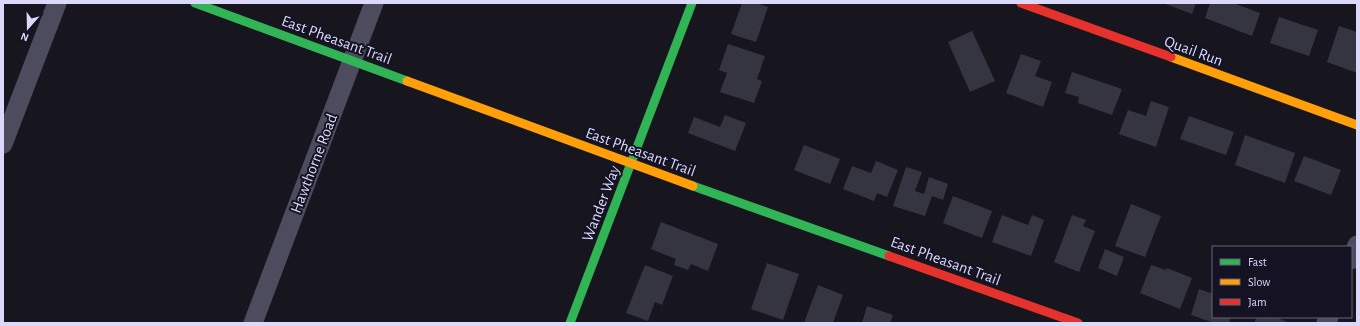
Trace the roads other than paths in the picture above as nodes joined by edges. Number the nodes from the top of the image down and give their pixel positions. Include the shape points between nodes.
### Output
1 (56, 3) edge
2 (195, 3) edge
3 (374, 3) edge
4 (692, 3) edge
5 (1021, 3) edge
6 (352, 60) junction
7 (1357, 125) edge
8 (3, 144) edge
9 (631, 164) junction
10 (1357, 245) edge
11 (1352, 258) edge
12 (253, 323) edge
13 (570, 323) edge
14 (1078, 323) edge

1 - 8 street
2 - 6 street, East Pheasant Trail
3 - 6 street, Hawthorne Road
4 - 9 street, Wander Way
5 - 7 street, Quail Run
6 - 9 street, East Pheasant Trail
6 - 12 street, Hawthorne Road
9 - 13 street, Wander Way
9 - 14 street, East Pheasant Trail
10 - 11 street

